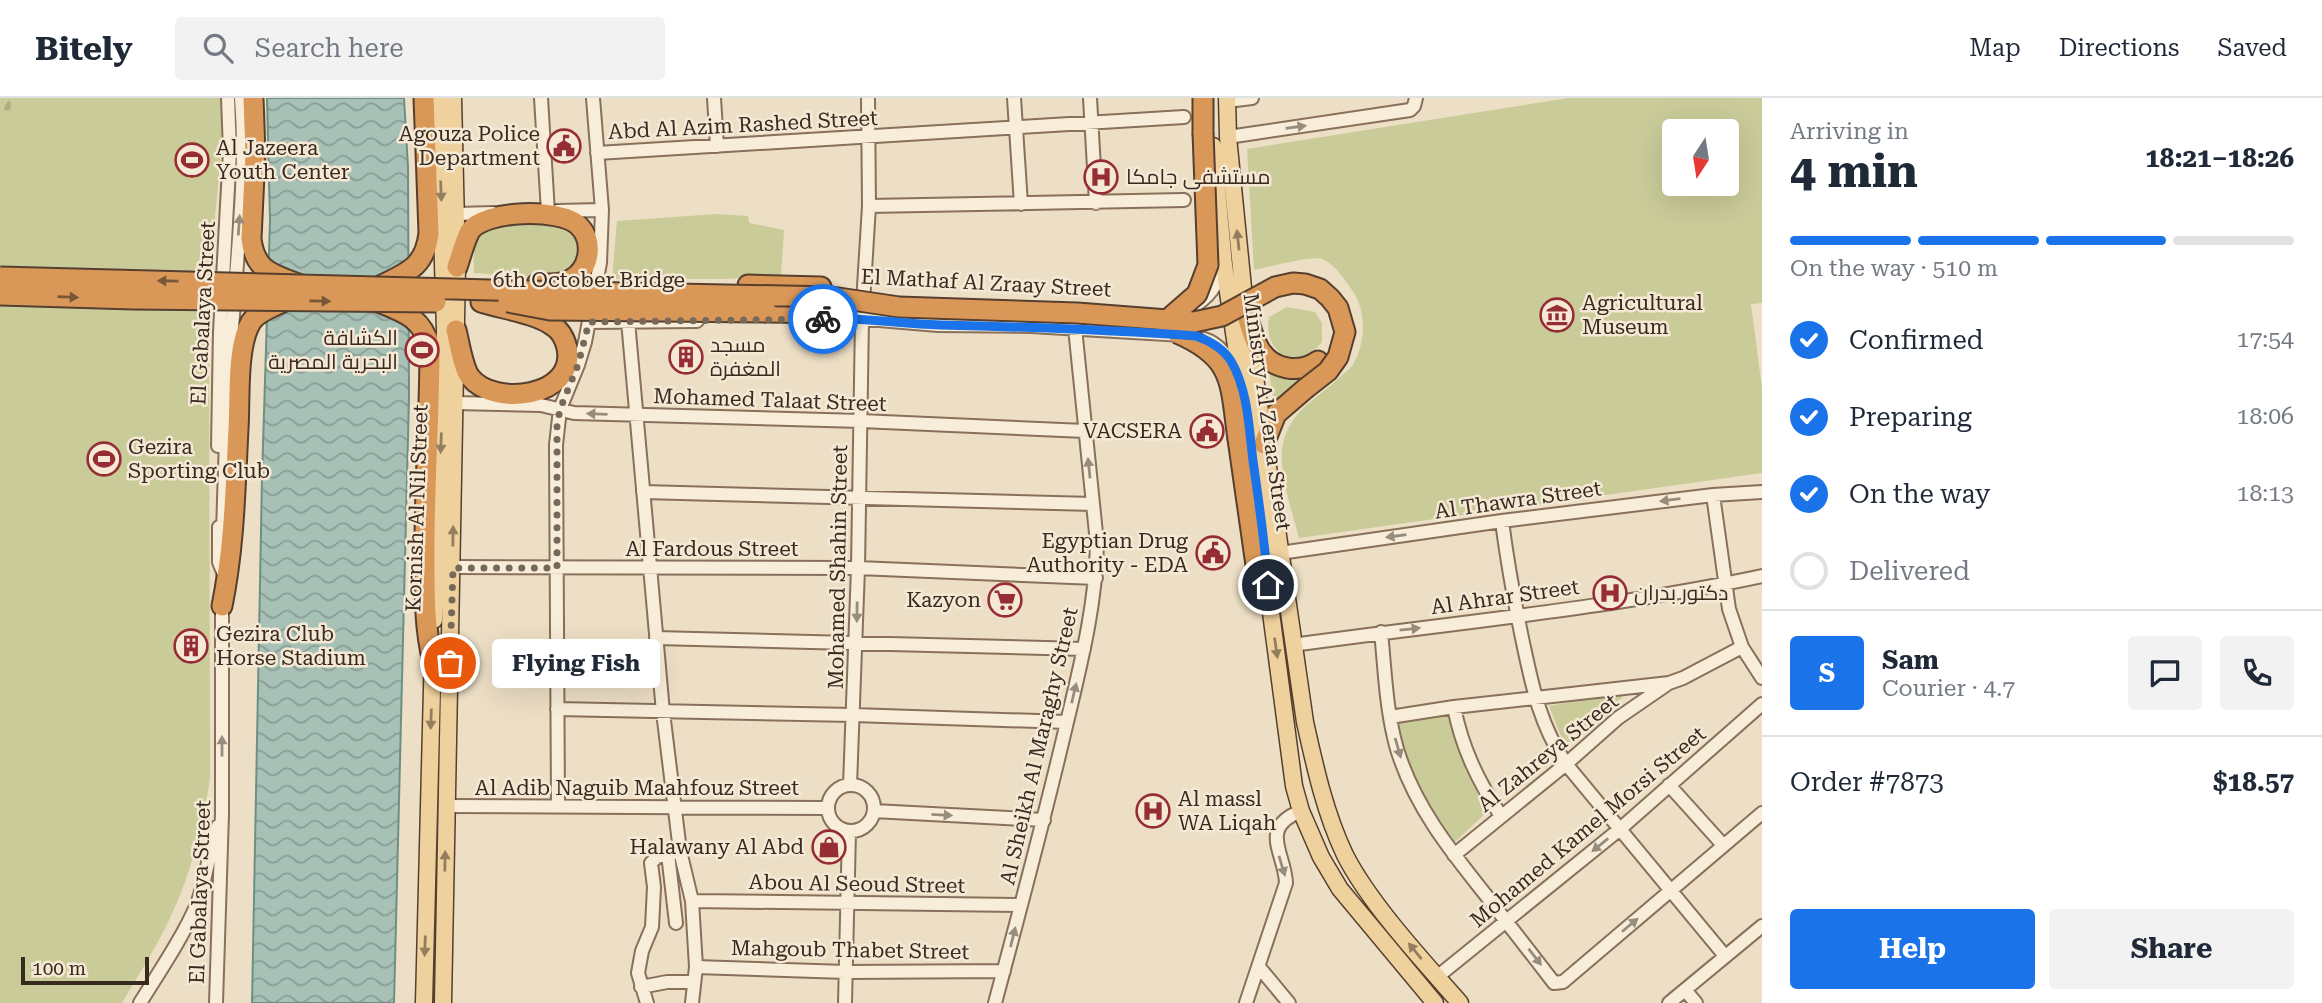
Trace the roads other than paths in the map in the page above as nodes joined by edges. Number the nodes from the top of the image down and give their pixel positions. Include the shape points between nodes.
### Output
1 (229, 98) edge
2 (242, 98) edge
3 (253, 98) edge
4 (424, 98) edge
5 (439, 98) edge
6 (453, 98) edge
7 (541, 98) edge
8 (593, 98) edge
9 (714, 98) edge
10 (868, 98) edge
11 (1014, 98) edge
12 (1090, 98) edge
13 (1203, 98) edge
14 (1210, 98) edge
15 (1252, 98) edge
16 (1416, 98) edge
17 (1227, 100) edge
18 (1184, 117) dead end
19 (1092, 124) junction
20 (1017, 128) junction
21 (868, 137) junction
22 (1228, 137) junction
23 (717, 146) junction
24 (597, 153) junction
25 (1184, 200) dead end
26 (1096, 203) junction
27 (1021, 204) junction
28 (869, 206) junction
29 (602, 210) junction
30 (457, 214) junction
31 (553, 214) junction
32 (1224, 265) junction
33 (457, 267) junction
34 (0, 277) edge
35 (596, 288) junction
36 (528, 291) junction
37 (293, 292) junction
38 (377, 294) junction
39 (0, 295) edge
40 (481, 296) junction
41 (863, 296) junction
42 (508, 302) junction
43 (1245, 308) junction
44 (854, 318) junction
45 (628, 321) junction
46 (589, 322) junction
47 (1163, 325) junction
48 (1075, 328) junction
49 (456, 330) junction
50 (1243, 389) junction
51 (455, 403) junction
52 (560, 409) junction
53 (637, 415) junction
54 (861, 421) junction
55 (1085, 431) junction
56 (1264, 444) junction
57 (643, 492) junction
58 (1762, 492) edge
59 (1713, 495) junction
60 (859, 497) junction
61 (1093, 504) junction
62 (1502, 521) junction
63 (1280, 553) junction
64 (453, 568) junction
65 (557, 568) junction
66 (858, 568) junction
67 (649, 569) junction
68 (223, 572) junction
69 (1762, 576) edge
70 (1096, 578) junction
71 (1724, 584) junction
72 (1270, 605) junction
73 (222, 606) junction
74 (1518, 617) junction
75 (1381, 632) junction
76 (656, 638) junction
77 (856, 642) junction
78 (1293, 645) junction
79 (1742, 647) junction
80 (1084, 649) junction
81 (433, 662) junction
82 (1762, 678) edge
83 (1669, 682) junction
84 (1534, 697) junction
85 (1762, 704) edge
86 (1454, 707) junction
87 (557, 709) junction
88 (663, 712) junction
89 (853, 715) junction
90 (1390, 717) junction
91 (1067, 722) junction
92 (1566, 764) junction
93 (1314, 766) junction
94 (850, 785) junction
95 (1669, 785) junction
96 (1294, 786) junction
97 (446, 806) junction
98 (558, 807) junction
99 (675, 808) junction
100 (828, 808) junction
101 (874, 811) junction
102 (1301, 811) junction
103 (1762, 813) edge
104 (222, 814) junction
105 (1501, 816) junction
106 (1330, 818) junction
107 (1044, 820) junction
108 (1619, 829) junction
109 (849, 831) junction
110 (1723, 845) junction
111 (674, 852) junction
112 (1454, 855) junction
113 (1671, 890) junction
114 (691, 898) junction
115 (673, 899) junction
116 (849, 903) junction
117 (653, 904) junction
118 (1021, 905) junction
119 (1506, 921) junction
120 (676, 923) dead end
121 (1762, 926) edge
122 (1725, 956) junction
123 (696, 967) junction
124 (1259, 967) junction
125 (1004, 971) junction
126 (846, 972) junction
127 (1437, 977) junction
128 (694, 982) junction
129 (641, 987) junction
130 (1685, 990) junction
131 (140, 1003) edge
132 (216, 1003) edge
133 (424, 1003) edge
134 (443, 1003) edge
135 (647, 1003) edge
136 (692, 1003) edge
137 (845, 1003) edge
138 (995, 1003) edge
139 (1246, 1003) edge
140 (1289, 1003) edge
141 (1435, 1003) edge
142 (1460, 1003) edge
143 (1669, 1003) edge
144 (1696, 1003) edge

1 - 68 street, El Gabalaya Street via 217,423 219,562
68 -> 2 street, El Gabalaya Street via 227,418 244,154
3 - 37 highway via 253,251 257,261
4 - 38 highway via 428,248 414,268
5 -> 81 main road, Kornish Al Nil Street via 445,330
6 - 30 main road, Kornish Al Nil Street
7 - 31 street
8 - 24 street
9 - 23 street
10 - 21 street, Mohamed Shahin Street
11 - 20 street
12 - 19 street
13 - 47 highway, bridge via 1208,265 1197,294
14 - 32 main road, Ministry Al Zeraa Street
15 - 17 street
22 -> 16 street via 1410,110
17 - 22 main road, Ministry Al Zeraa Street
18 - 19 street, Abd Al Azim Rashed Street
19 - 20 street, Abd Al Azim Rashed Street
19 - 26 street
20 - 21 street, Abd Al Azim Rashed Street
20 - 27 street
21 - 23 street, Abd Al Azim Rashed Street
21 - 28 street, Mohamed Shahin Street
43 -> 22 main road, Ministry Al Zeraa Street
23 - 24 street, Abd Al Azim Rashed Street
24 - 29 street
25 - 26 street
26 - 27 street
27 - 28 street
28 - 41 street, Mohamed Shahin Street
29 - 31 street
29 - 35 street
30 - 31 street
30 - 33 main road, Kornish Al Nil Street
31 - 33 highway via 517,214 478,224
31 - 40 highway, bridge via 569,219 585,234 588,256 578,275 556,284 514,285
32 - 47 street, El Mathaf Al Zraay Street via 1206,299
32 - 50 main road, Ministry Al Zeraa Street
33 - 49 main road, Kornish Al Nil Street
37 -> 34 highway, 6th October Bridge, bridge
35 - 41 street, El Mathaf Al Zraay Street
35 - 46 street
36 - 40 highway, 6th October Bridge, bridge
36 - 41 highway, bridge via 596,284 748,285 835,288
36 - 47 highway, 6th October Bridge, bridge via 832,297 898,307 1077,313
37 - 38 highway, 6th October Bridge, bridge
39 -> 37 highway, 6th October Bridge, bridge
37 - 73 highway via 257,316 246,334 231,562
38 - 40 highway, 6th October Bridge, bridge
38 - 81 highway via 423,328 427,337 424,509 427,639
40 - 42 highway, 6th October Bridge
40 - 49 highway via 558,330 567,346 567,364 558,380 516,395 489,391 468,376
41 - 44 street, Mohamed Shahin Street
41 - 47 street, El Mathaf Al Zraay Street via 1102,308
42 - 44 highway, bridge via 550,310 828,313
42 - 47 highway, 6th October Bridge, bridge via 823,305 898,315
43 - 47 highway via 1261,351 1272,362 1299,369 1325,354 1331,341 1330,319 1322,307 1302,296 1274,300 1220,329
43 - 56 main road, Ministry Al Zeraa Street
44 - 45 street, El Mathaf Al Zraay Street
44 - 48 street, El Mathaf Al Zraay Street
44 - 54 street, Mohamed Shahin Street
45 - 46 street, El Mathaf Al Zraay Street
45 - 53 street
46 - 52 street
47 - 48 street, El Mathaf Al Zraay Street
47 - 50 street, El Mathaf Al Zraay Street via 1222,349
47 - 56 highway, bridge via 1222,316 1264,292 1293,283 1320,289 1338,308 1345,332 1338,357 1328,371 1276,414
47 - 72 highway, bridge via 1206,348 1222,367 1231,389 1256,565
48 - 55 street, Al Sheikh Al Maraghy Street
49 - 51 main road, Kornish Al Nil Street
50 - 72 main road, Ministry Al Zeraa Street
51 - 52 street, Mohamed Talaat Street
64 -> 51 main road, Kornish Al Nil Street
53 -> 52 street, Mohamed Talaat Street
52 - 65 street
53 - 54 street, Mohamed Talaat Street
53 - 57 street
54 - 55 street, Mohamed Talaat Street
54 - 60 street, Mohamed Shahin Street
61 -> 55 street, Al Sheikh Al Maraghy Street
56 - 63 main road, Ministry Al Zeraa Street
57 - 60 street
57 - 67 street
58 - 59 street, Al Thawra Street
59 -> 62 street, Al Thawra Street
59 - 71 street
60 - 61 street
60 - 66 street, Mohamed Shahin Street
61 - 70 street, Al Sheikh Al Maraghy Street
62 -> 63 street, Al Thawra Street
62 - 74 street
63 - 78 main road, Ministry Al Zeraa Street
64 - 65 street, Al Fardous Street
64 - 97 main road, Kornish Al Nil Street
65 - 67 street, Al Fardous Street
65 - 87 street
66 - 67 street, Al Fardous Street
66 - 70 street, Al Fardous Street
66 -> 77 street, Mohamed Shahin Street
67 - 76 street
68 - 73 street, El Gabalaya Street
69 - 71 street, Al Ahrar Street
70 - 80 street, Al Sheikh Al Maraghy Street
71 - 74 street, Al Ahrar Street
71 - 79 street
72 -> 96 main road, Ministry Al Zeraa Street
104 -> 73 street, El Gabalaya Street
75 -> 74 street, Al Ahrar Street
74 - 84 street
75 - 78 street, Al Ahrar Street
75 - 90 street
76 - 77 street
76 - 88 street
77 - 80 street
77 - 89 street, Mohamed Shahin Street
78 - 93 main road, Ministry Al Zeraa Street
79 - 82 street
79 - 83 street
91 -> 80 street, Al Sheikh Al Maraghy Street
81 -> 133 main road, Kornish Al Nil Street
83 - 84 street
83 - 92 street, Al Zahreya Street via 1618,718
84 - 86 street
84 - 92 street
85 - 95 street, Mohamed Kamel Morsi Street
86 - 90 street
86 - 105 street via 1470,763
87 - 88 street
87 - 98 street
88 - 89 street
88 - 99 street
89 - 91 street
89 - 94 street, Mohamed Shahin Street
90 -> 112 street via 1418,800
91 - 107 street, Al Sheikh Al Maraghy Street
92 - 105 street, Al Zahreya Street
92 - 108 street
93 - 96 main road via 1311,778
93 - 106 main road, Ministry Al Zeraa Street
94 - 100 street via 837,790
94 - 101 street via 865,789
95 - 108 street, Mohamed Kamel Morsi Street
95 - 110 street
96 - 102 main road, Ministry Al Zeraa Street
97 - 98 street, Al Adib Naguib Maahfouz Street
134 -> 97 main road, Kornish Al Nil Street
98 - 99 street, Al Adib Naguib Maahfouz Street
99 - 100 street, Al Adib Naguib Maahfouz Street
99 - 111 street
100 - 109 street via 837,826
101 -> 107 street
101 - 109 street via 868,823
102 - 106 main road via 1320,811
102 -> 124 street via 1285,820 1277,834 1276,849 1286,883
102 - 141 main road, Ministry Al Zeraa Street via 1340,889
103 - 110 street
104 - 131 street via 196,905
104 - 132 street, El Gabalaya Street
105 - 112 street, Al Zahreya Street
127 -> 106 main road, Ministry Al Zeraa Street via 1359,877
107 - 118 street, Al Sheikh Al Maraghy Street
108 - 113 street
108 -> 119 street, Mohamed Kamel Morsi Street
109 - 116 street
110 - 113 street
111 - 114 street
111 - 115 street
111 - 117 street via 651,863
112 - 119 street
119 -> 113 street via 1558,984
113 - 122 street
114 - 115 street, Abou Al Seoud Street
114 - 116 street, Abou Al Seoud Street
114 - 123 street
115 - 117 street, Abou Al Seoud Street
115 - 120 street
116 - 118 street, Abou Al Seoud Street
116 - 126 street
117 - 129 street via 651,933 638,964
125 -> 118 street, Al Sheikh Al Maraghy Street
119 - 127 street, Mohamed Kamel Morsi Street
121 - 122 street
122 - 130 street
123 - 126 street, Mahgoub Thabet Street
123 - 128 street
124 - 139 street
124 - 140 street
125 - 126 street, Mahgoub Thabet Street
125 - 138 street, Al Sheikh Al Maraghy Street
126 - 137 street
127 - 142 main road, Ministry Al Zeraa Street
128 - 129 street
128 - 136 street
129 - 135 street
130 - 143 street
130 - 144 street

